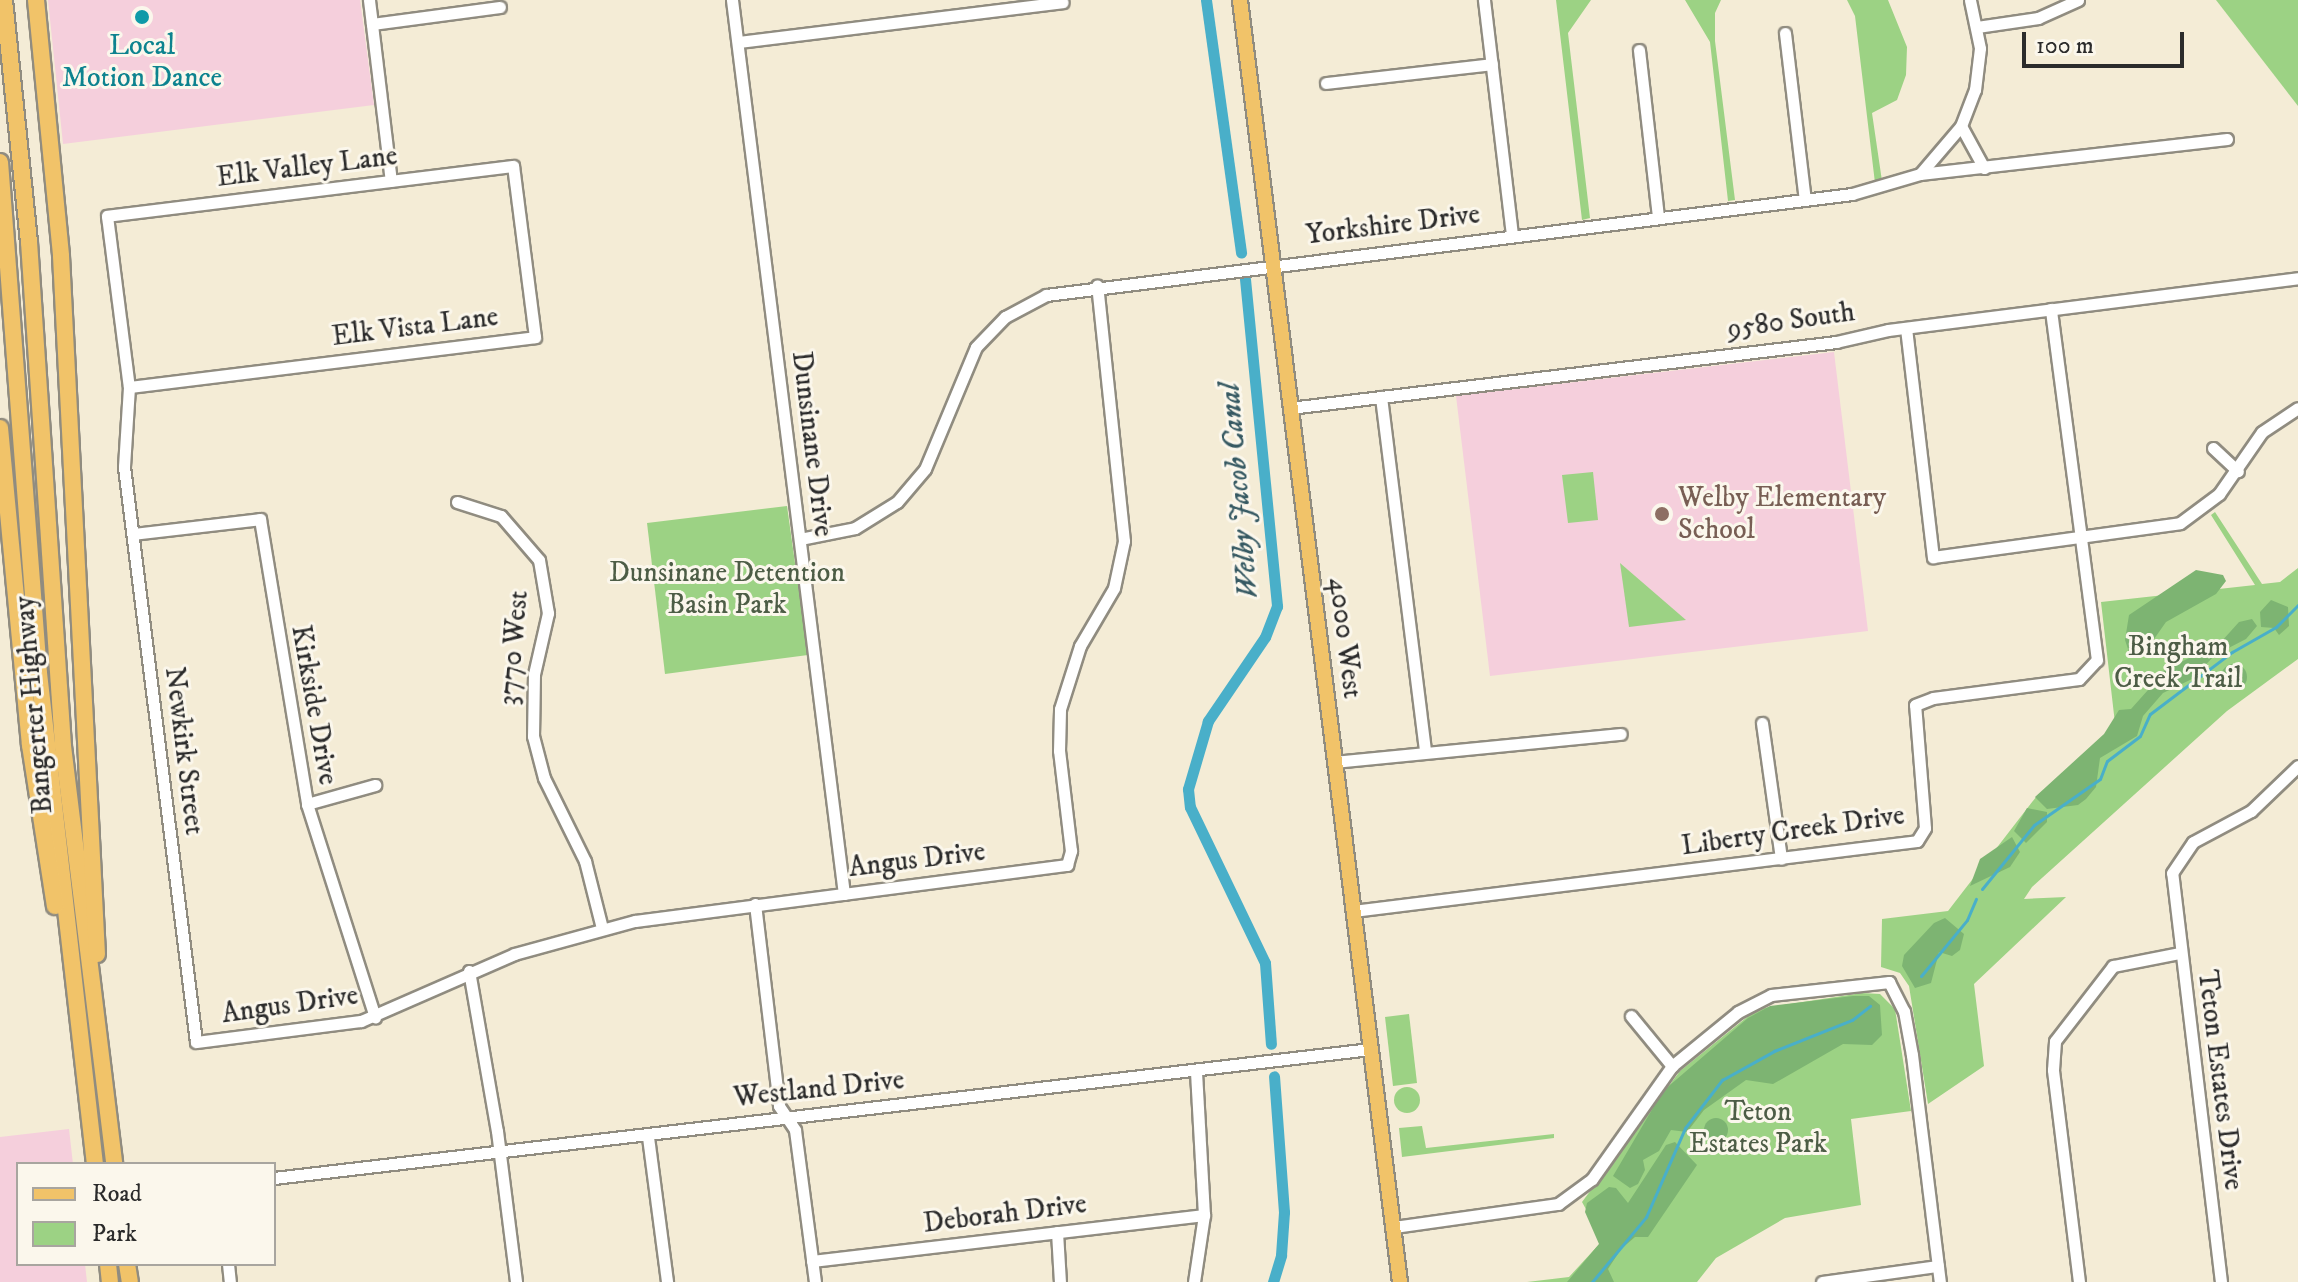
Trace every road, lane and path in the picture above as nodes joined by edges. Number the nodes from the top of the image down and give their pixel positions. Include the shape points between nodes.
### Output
1 (4, 0) edge
2 (36, 0) edge
3 (369, 0) edge
4 (732, 0) edge
5 (1240, 0) edge
6 (1484, 0) edge
7 (1970, 0) edge
8 (2078, 0) edge
9 (1063, 2) edge
10 (500, 7) dead end
11 (372, 24) junction
12 (1977, 27) junction
13 (1785, 33) dead end
14 (738, 42) junction
15 (1639, 50) dead end
16 (1492, 64) junction
17 (1326, 83) dead end
18 (1961, 126) junction
19 (2227, 139) dead end
20 (0, 162) edge
21 (513, 166) joint
22 (1984, 168) junction
23 (1920, 174) junction
24 (391, 181) junction
25 (1805, 200) junction
26 (107, 216) joint
27 (1658, 217) junction
28 (1512, 235) junction
29 (1272, 263) junction
30 (2298, 278) edge
31 (1097, 285) junction
32 (2051, 309) junction
33 (1906, 328) junction
34 (129, 387) junction
35 (1381, 397) junction
36 (1290, 408) junction
37 (2298, 408) edge
38 (0, 428) edge
39 (2213, 448) dead end
40 (2238, 471) junction
41 (457, 502) dead end
42 (133, 534) junction
43 (2085, 538) junction
44 (800, 539) junction
45 (1762, 723) dead end
46 (1621, 734) dead end
47 (1425, 751) junction
48 (1334, 762) junction
49 (2298, 766) edge
50 (375, 785) dead end
51 (307, 804) junction
52 (1781, 859) junction
53 (844, 894) junction
54 (755, 904) junction
55 (1353, 911) junction
56 (602, 928) junction
57 (2180, 953) junction
58 (469, 971) junction
59 (1631, 1016) dead end
60 (375, 1017) junction
61 (196, 1042) joint
62 (80, 1049) junction
63 (1370, 1049) junction
64 (100, 1055) junction
65 (1672, 1066) junction
66 (1196, 1070) junction
67 (787, 1117) junction
68 (648, 1137) junction
69 (500, 1154) junction
70 (95, 1162) edge
71 (114, 1162) edge
72 (276, 1178) edge
73 (1204, 1215) junction
74 (1394, 1227) junction
75 (1057, 1232) junction
76 (812, 1261) junction
77 (1938, 1266) junction
78 (516, 1282) edge
79 (667, 1282) edge
80 (815, 1282) edge
81 (1060, 1282) edge
82 (1194, 1282) edge
83 (1400, 1282) edge
84 (1822, 1282) edge
85 (1940, 1282) edge
86 (2079, 1282) edge
87 (2221, 1282) edge

1 - 64 highway, Bangerter Highway via 28,226 63,746
2 - 64 highway via 60,243
3 - 11 street
4 - 14 street, Dunsinane Drive
5 - 29 main road, 4000 West
6 - 16 street
7 - 12 street
8 - 12 street via 2038,18
9 - 14 street
10 - 11 street
11 - 24 street
12 - 18 street via 1979,69
13 - 25 street
14 - 44 street, Dunsinane Drive
15 - 27 street
16 - 17 street
16 - 28 street
18 - 22 street
18 - 23 street
19 - 22 street, Yorkshire Drive
20 - 62 highway, Bangerter Highway via 39,673
21 - 24 street, Elk Valley Lane
21 - 34 street, Elk Vista Lane via 535,337
22 - 23 street, Yorkshire Drive
23 - 25 street, Yorkshire Drive via 1866,192
24 - 26 street, Elk Valley Lane
25 - 27 street, Yorkshire Drive
26 - 34 street, Newkirk Street
27 - 28 street, Yorkshire Drive
28 - 29 street, Yorkshire Drive
29 - 31 street, Yorkshire Drive
29 - 36 main road, 4000 West
30 - 32 street, 9580 South
31 - 44 street, Yorkshire Drive via 1046,295 989,331 967,363 925,469 897,502 855,528
31 - 53 street, Angus Drive via 1124,541 1117,580 1076,656 1060,709 1059,751 1071,859 1067,865
32 - 33 street, 9580 South
32 - 43 street
33 - 35 street, 9580 South via 1836,342
33 - 43 street via 1933,557
34 - 42 street, Newkirk Street via 124,467
35 - 36 street, 9580 South
35 - 47 street
36 - 48 main road, 4000 West
37 - 40 street via 2262,432
38 - 62 highway via 30,745
39 - 40 street
40 - 43 street via 2219,494 2180,523
41 - 56 street, 3770 West via 501,516 539,560 548,613 532,683 533,736 544,778 585,861
42 - 51 street, Kirkside Drive via 260,519
42 - 61 street, Newkirk Street
43 - 52 street, Liberty Creek Drive via 2099,646 2094,667 2079,679 1921,701 1913,718 1925,822 1921,838 1907,845
44 - 53 street, Dunsinane Drive
45 - 52 street
46 - 47 street via 1479,751
47 - 48 street
48 - 55 main road, 4000 West
49 - 57 street, Teton Estates Drive via 2259,804 2193,842 2174,867
50 - 51 street
51 - 60 street, Kirkside Drive
52 - 55 street, Liberty Creek Drive
53 - 54 street, Angus Drive
54 - 56 street, Angus Drive
54 - 67 street via 779,1106
55 - 63 main road, 4000 West
56 - 58 street, Angus Drive
57 - 86 street via 2113,966 2055,1041 2053,1070
57 - 87 street, Teton Estates Drive
58 - 60 street, Angus Drive
58 - 69 street
59 - 65 street
60 - 61 street, Angus Drive
62 - 70 highway, Bangerter Highway
63 - 66 street, Westland Drive
63 - 74 main road, 4000 West
64 - 71 highway, Bangerter Highway
65 - 74 street via 1592,1179 1573,1197 1540,1208
65 - 77 street via 1738,1012 1771,995 1889,982 1904,1011 1912,1055
66 - 67 street, Westland Drive
66 - 73 street
67 - 68 street, Westland Drive
67 - 76 street via 795,1130
68 - 69 street, Westland Drive
68 - 79 street
69 - 72 street, Westland Drive
69 - 78 street
73 - 75 street, Deborah Drive
73 - 82 street
74 - 83 main road, 4000 West
75 - 76 street, Deborah Drive
75 - 81 street
76 - 80 street
77 - 84 street
77 - 85 street

